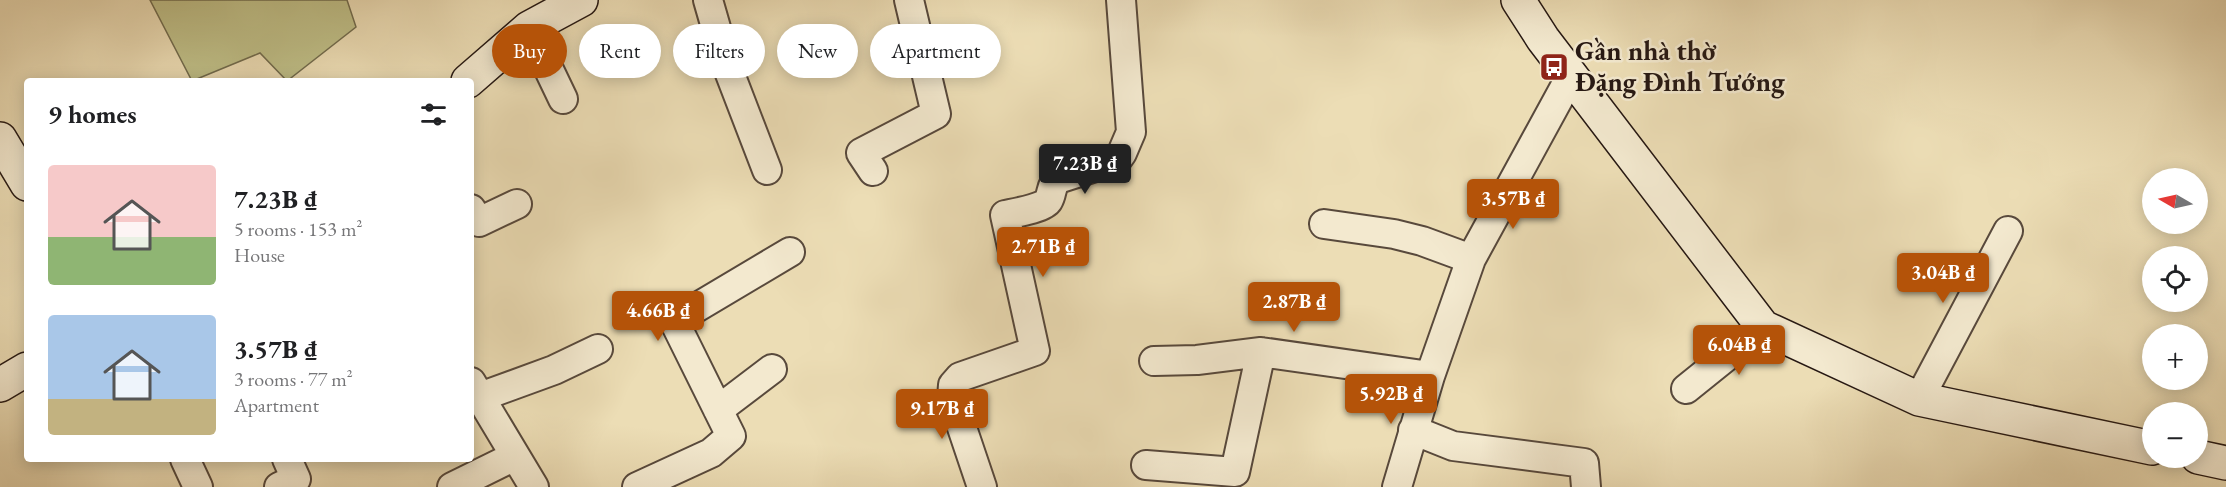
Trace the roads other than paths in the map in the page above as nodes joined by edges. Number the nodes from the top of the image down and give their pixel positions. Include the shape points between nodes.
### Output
1 (581, 0) edge
2 (708, 0) edge
3 (909, 0) edge
4 (1121, 0) edge
5 (1518, 0) edge
6 (536, 24) edge
7 (492, 60) edge
8 (1572, 74) junction
9 (471, 78) edge
10 (553, 78) edge
11 (563, 99) dead end
12 (0, 139) edge
13 (767, 170) dead end
14 (873, 171) dead end
15 (24, 179) edge
16 (517, 204) dead end
17 (474, 214) edge
18 (1324, 224) dead end
19 (2008, 231) dead end
20 (790, 252) dead end
21 (1471, 259) junction
22 (1763, 327) junction
23 (598, 349) dead end
24 (1261, 352) junction
25 (1154, 361) dead end
26 (772, 369) dead end
27 (24, 371) edge
28 (1430, 376) junction
29 (0, 385) edge
30 (474, 387) edge
31 (1686, 389) dead end
32 (1919, 399) junction
33 (718, 410) junction
34 (1413, 430) junction
35 (2142, 446) edge
36 (515, 456) junction
37 (2208, 459) edge
38 (186, 462) edge
39 (288, 462) edge
40 (2226, 463) edge
41 (1146, 465) dead end
42 (198, 487) edge
43 (279, 487) edge
44 (452, 487) edge
45 (534, 487) edge
46 (637, 487) edge
47 (982, 487) edge
48 (1397, 487) edge
49 (1586, 487) edge

1 - 6 main road
2 - 13 street via 727,66
3 - 14 street via 936,114 861,153
4 - 47 street via 1131,132 1122,153 1117,160 1058,179 1045,205 1005,215 1035,351 960,377 953,385 952,398
5 - 8 main road
7 - 9 main road
8 - 21 street
8 - 22 main road
10 - 11 street
12 - 15 main road
16 - 17 street via 479,222
18 - 21 street via 1394,234
19 - 32 street
20 - 33 street via 674,321
21 - 28 street
22 - 31 street
22 - 32 main road
23 - 30 street via 554,370
24 - 25 street
24 - 28 street
24 - 41 street via 1235,472
26 - 33 street
27 - 29 main road
28 - 34 street
30 - 36 street
32 - 35 main road
33 - 46 street via 731,436 711,453
34 - 48 street
34 - 49 street via 1453,446 1584,463
36 - 44 street
36 - 45 street
37 - 40 main road
38 - 42 street
39 - 43 street via 296,479

